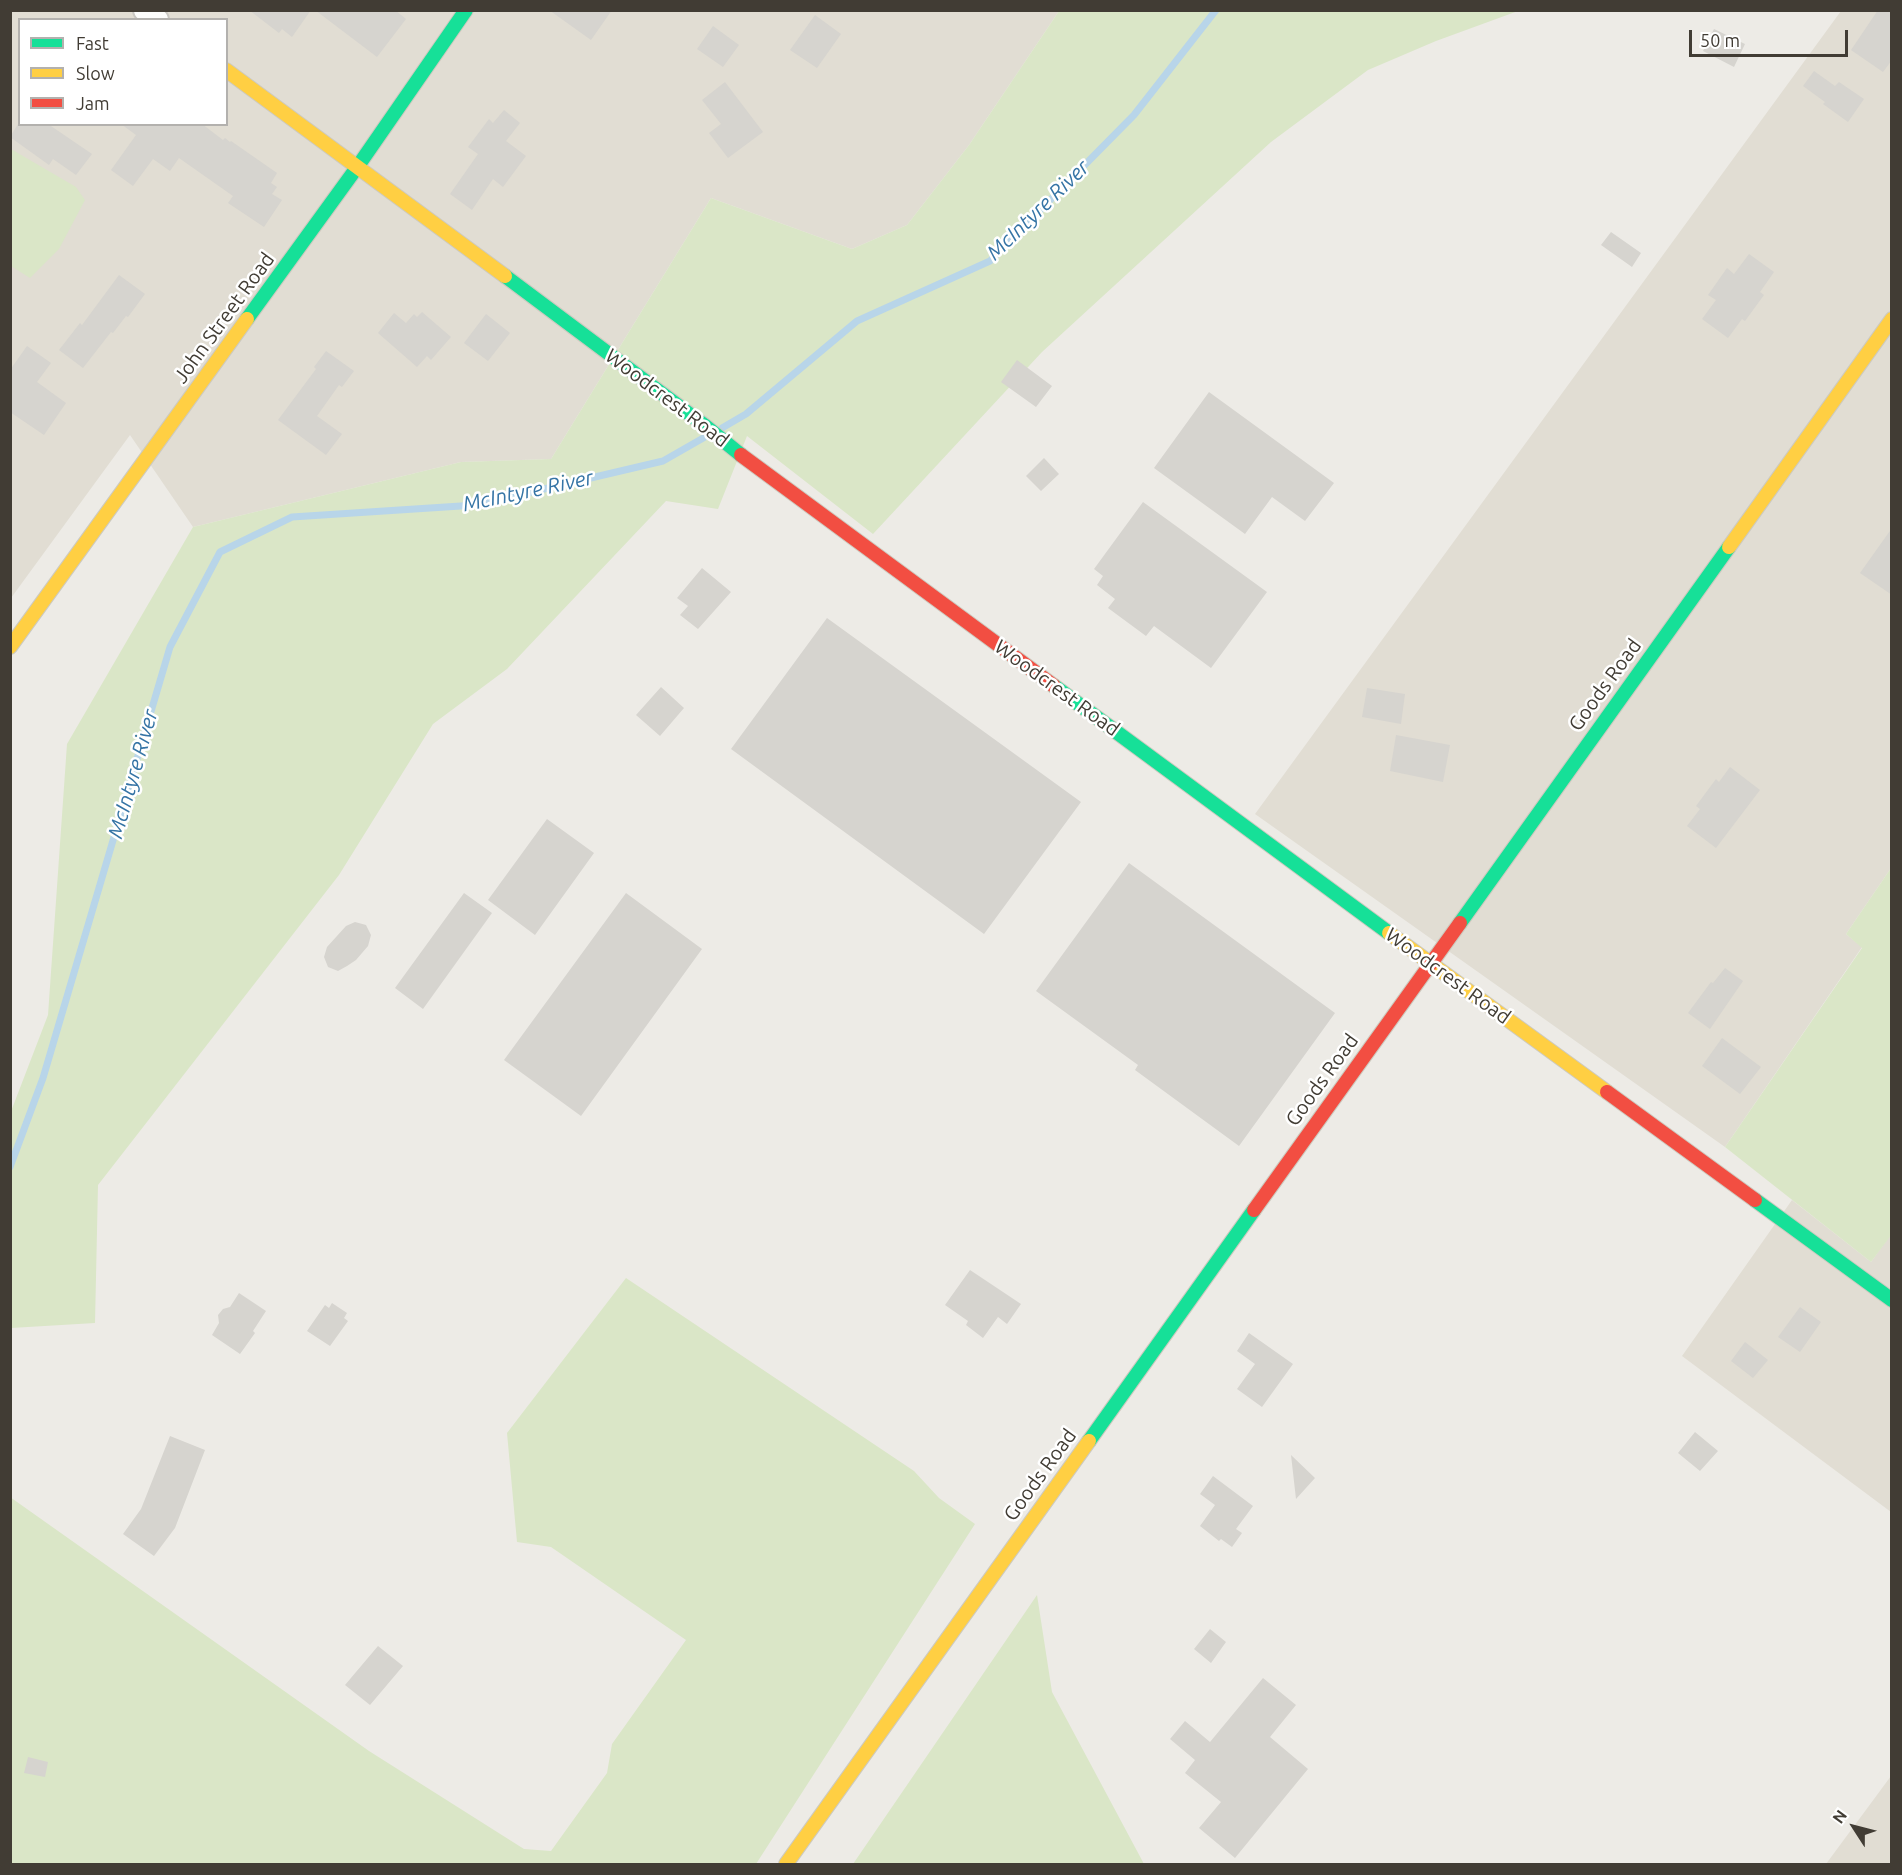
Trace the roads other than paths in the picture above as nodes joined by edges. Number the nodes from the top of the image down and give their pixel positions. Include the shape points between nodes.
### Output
1 (466, 10) edge
2 (228, 71) edge
3 (358, 166) junction
4 (1892, 319) edge
5 (10, 647) edge
6 (1430, 963) junction
7 (1892, 1300) edge
8 (786, 1864) edge

1 - 3 street, John Street Road
2 - 3 street, Woodcrest Road
3 - 5 street, John Street Road
3 - 6 street, Woodcrest Road via 736,451
4 - 6 street, Goods Road
6 - 7 street, Woodcrest Road
6 - 8 street, Goods Road

